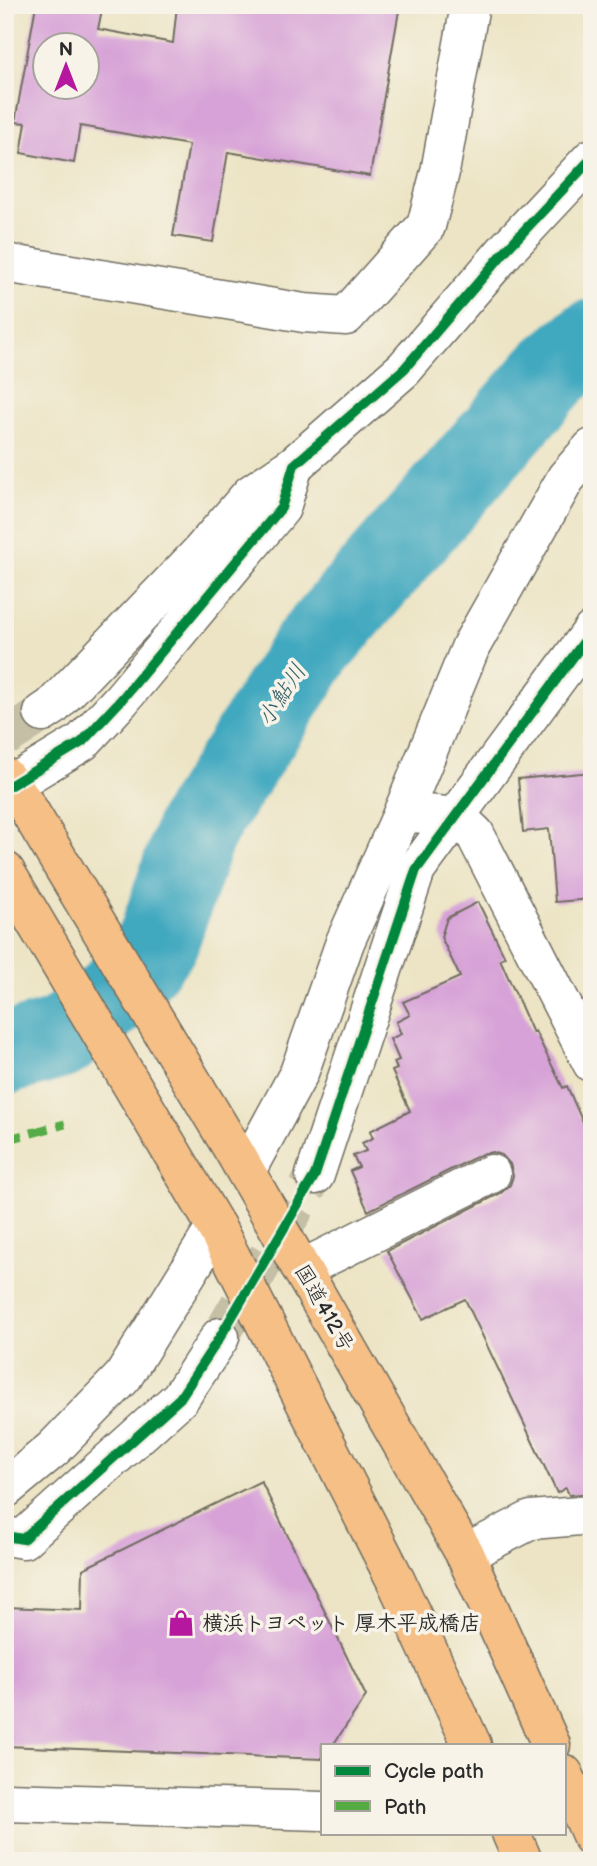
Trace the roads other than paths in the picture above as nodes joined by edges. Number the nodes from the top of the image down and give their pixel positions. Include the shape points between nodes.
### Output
1 (470, 5) edge
2 (592, 158) edge
3 (5, 263) edge
4 (592, 449) edge
5 (294, 466) junction
6 (585, 650) edge
7 (43, 713) tunnel mouth
8 (14, 789) edge
9 (403, 812) junction
10 (457, 817) junction
11 (5, 871) edge
12 (592, 1063) edge
13 (241, 1162) junction
14 (491, 1174) dead end
15 (315, 1175) tunnel mouth
16 (211, 1217) junction
17 (302, 1269) junction
18 (220, 1337) tunnel mouth
19 (5, 1489) edge
20 (592, 1515) edge
21 (5, 1536) edge
22 (465, 1554) junction
23 (472, 1744) edge
24 (551, 1744) edge
25 (566, 1778) edge
26 (5, 1802) edge
27 (321, 1811) edge
28 (588, 1822) edge
29 (511, 1834) edge
30 (523, 1861) edge

1 - 3 street via 426,226 346,316
2 - 5 street via 404,369
4 - 9 street via 566,478 471,646
5 - 7 street via 251,494 200,553
5 - 8 street via 281,508 121,700 82,742
6 - 10 street
8 - 13 highway, 国道412号
9 - 10 street
9 - 13 street via 345,942 299,1073
10 - 12 street via 475,834
10 - 15 street via 416,870
11 - 16 highway
13 - 17 highway, 国道412号
14 - 17 street via 434,1185
16 - 19 street via 123,1377
16 - 23 highway via 396,1581
17 - 22 highway, 国道412号
18 - 21 street via 180,1398 23,1539
20 - 22 street via 531,1520
22 - 24 highway, 国道412号
25 - 28 highway
26 - 27 street
29 - 30 highway

